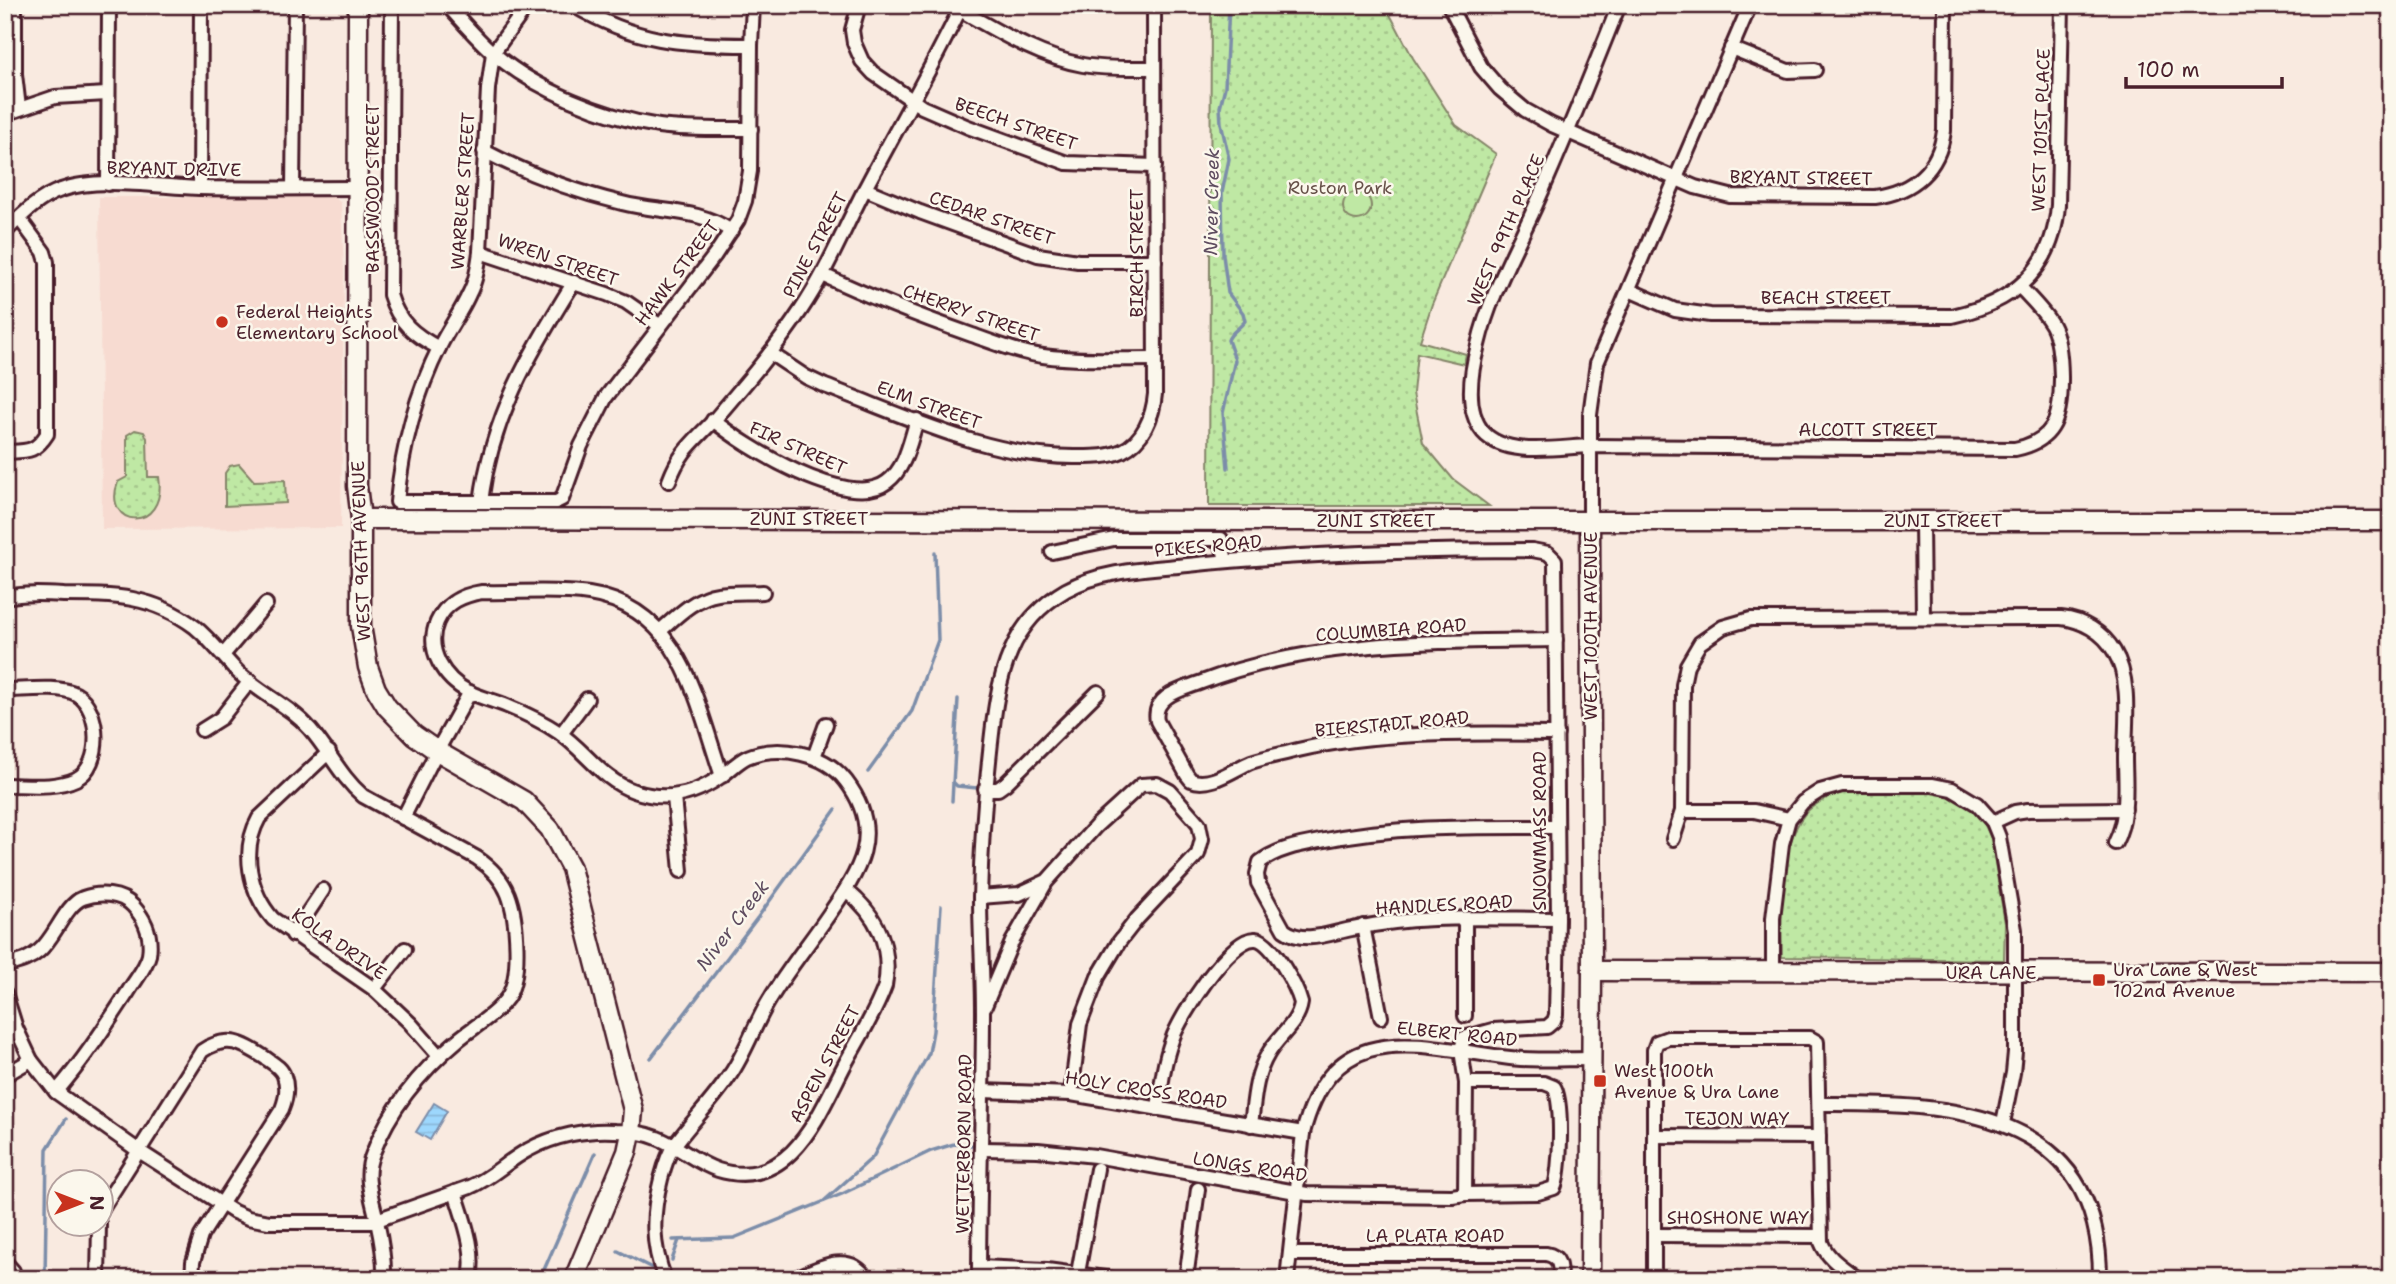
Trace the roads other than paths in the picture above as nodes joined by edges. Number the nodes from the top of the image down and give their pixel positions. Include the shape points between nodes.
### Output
1 (15, 5) edge
2 (109, 5) edge
3 (201, 5) edge
4 (295, 5) edge
5 (358, 5) edge
6 (392, 5) edge
7 (447, 5) edge
8 (528, 5) edge
9 (573, 5) edge
10 (753, 5) edge
11 (859, 5) edge
12 (1154, 5) edge
13 (1449, 5) edge
14 (1619, 5) edge
15 (1750, 5) edge
16 (1944, 5) edge
17 (2062, 5) edge
18 (961, 8) edge
19 (751, 45) junction
20 (1731, 48) junction
21 (493, 53) junction
22 (1154, 68) junction
23 (1815, 70) dead end
24 (107, 94) junction
25 (911, 100) junction
26 (19, 108) junction
27 (5, 114) edge
28 (751, 129) junction
29 (1569, 132) junction
30 (484, 151) junction
31 (1154, 166) junction
32 (1674, 177) junction
33 (108, 184) junction
34 (200, 188) junction
35 (293, 188) junction
36 (357, 188) junction
37 (865, 188) junction
38 (19, 218) junction
39 (731, 231) junction
40 (5, 232) edge
41 (480, 252) junction
42 (1155, 261) junction
43 (823, 275) junction
44 (574, 282) junction
45 (2020, 287) junction
46 (1629, 290) junction
47 (659, 325) junction
48 (439, 348) junction
49 (770, 354) junction
50 (1155, 359) junction
51 (713, 420) junction
52 (917, 420) junction
53 (1590, 446) junction
54 (1523, 448) joint
55 (5, 452) edge
56 (1086, 457) joint
57 (669, 481) dead end
58 (481, 502) junction
59 (361, 519) junction
60 (1591, 521) junction
61 (1922, 521) junction
62 (2391, 521) edge
63 (1052, 552) dead end
64 (1551, 556) joint
65 (1226, 561) junction
66 (763, 592) dead end
67 (5, 597) edge
68 (266, 604) dead end
69 (1923, 618) junction
70 (661, 630) junction
71 (1556, 640) junction
72 (224, 654) junction
73 (250, 681) junction
74 (5, 690) edge
75 (470, 692) junction
76 (1098, 692) dead end
77 (587, 699) dead end
78 (826, 724) dead end
79 (202, 730) dead end
80 (561, 734) junction
81 (1557, 734) junction
82 (1171, 746) joint
83 (437, 751) junction
84 (329, 752) junction
85 (814, 757) junction
86 (989, 762) joint
87 (722, 776) junction
88 (5, 785) edge
89 (985, 789) junction
90 (674, 797) junction
91 (2125, 809) junction
92 (1682, 811) junction
93 (403, 818) junction
94 (1789, 819) junction
95 (1993, 822) junction
96 (1557, 827) junction
97 (1673, 839) dead end
98 (2115, 843) dead end
99 (681, 872) dead end
100 (1047, 881) junction
101 (323, 890) dead end
102 (846, 890) junction
103 (980, 897) junction
104 (1465, 919) junction
105 (1558, 919) junction
106 (1363, 926) junction
107 (293, 935) junction
108 (405, 949) dead end
109 (5, 966) edge
110 (1592, 971) junction
111 (1773, 972) junction
112 (2391, 972) edge
113 (2015, 973) junction
114 (374, 989) junction
115 (5, 993) edge
116 (983, 1010) junction
117 (1465, 1016) dead end
118 (1381, 1017) dead end
119 (1497, 1030) junction
120 (1461, 1050) junction
121 (1494, 1055) junction
122 (439, 1056) junction
123 (1591, 1059) junction
124 (31, 1060) junction
125 (5, 1075) edge
126 (1466, 1083) junction
127 (982, 1091) junction
128 (56, 1092) junction
129 (1071, 1094) junction
130 (1820, 1104) junction
131 (1158, 1108) junction
132 (2003, 1123) junction
133 (1251, 1125) junction
134 (631, 1133) junction
135 (1303, 1133) junction
136 (1654, 1136) junction
137 (1819, 1137) junction
138 (673, 1147) junction
139 (982, 1149) junction
140 (139, 1151) junction
141 (1097, 1169) dead end
142 (116, 1187) edge
143 (1198, 1189) dead end
144 (1296, 1191) junction
145 (455, 1192) junction
146 (1465, 1194) junction
147 (221, 1203) junction
148 (377, 1221) junction
149 (1655, 1235) junction
150 (1820, 1236) junction
151 (99, 1238) edge
152 (1290, 1254) junction
153 (5, 1262) edge
154 (979, 1273) edge
155 (1078, 1273) junction
156 (14, 1279) edge
157 (98, 1279) edge
158 (192, 1279) edge
159 (384, 1279) edge
160 (470, 1279) edge
161 (574, 1279) edge
162 (664, 1279) edge
163 (794, 1279) edge
164 (867, 1279) edge
165 (1112, 1279) edge
166 (1186, 1279) edge
167 (1287, 1279) edge
168 (1560, 1279) edge
169 (1590, 1279) edge
170 (1654, 1279) edge
171 (1858, 1279) edge
172 (2100, 1279) edge

1 - 26 street
2 - 24 street
3 - 34 street
4 - 35 street
5 - 36 street, WEST 96TH AVENUE
6 - 48 street, BASSWOOD STREET via 390,295 401,321
7 - 21 street
8 - 21 street, WARBLER STREET
9 - 19 street via 641,36 680,44
10 - 19 street, HAWK STREET
11 - 25 street, BEECH STREET via 852,30 862,61
12 - 22 street, BIRCH STREET
13 - 29 street, BRYANT STREET via 1491,79 1525,110
14 - 29 street, WEST 99TH PLACE
15 - 20 street, WEST 100TH AVENUE
16 - 32 street, BRYANT STREET via 1941,150 1927,172 1894,194 1730,196
17 - 45 street, WEST 101ST PLACE via 2057,220 2044,253
18 - 22 street via 1019,43 1061,59 1098,67
18 - 25 street, PINE STREET
19 - 28 street, HAWK STREET
20 - 23 street via 1788,71
20 - 32 street, WEST 100TH AVENUE
21 - 28 street via 554,91 611,115 660,126
21 - 30 street, WARBLER STREET
22 - 31 street, BIRCH STREET
24 - 26 street via 55,97
24 - 33 street
25 - 31 street, BEECH STREET via 968,127 1068,163
25 - 37 street, PINE STREET
26 - 27 street
28 - 39 street, HAWK STREET via 747,193
29 - 32 street, BRYANT STREET
29 - 54 street, WEST 99TH PLACE via 1494,300 1473,370 1472,408 1482,430 1495,442
30 - 39 street via 563,187 646,209 697,214
30 - 41 street, WARBLER STREET
31 - 42 street, BIRCH STREET
32 - 46 street, WEST 100TH AVENUE
33 - 34 street, BRYANT DRIVE
33 - 38 street, BRYANT DRIVE via 62,189
34 - 35 street, BRYANT DRIVE
35 - 36 street, BRYANT DRIVE
36 - 59 street, WEST 96TH AVENUE via 357,486
37 - 42 street, CEDAR STREET via 1038,255 1079,261
37 - 43 street, PINE STREET
38 - 40 street, BRYANT DRIVE
38 - 55 street via 47,262 47,433 39,446 28,451
39 - 47 street, HAWK STREET
41 - 44 street, WREN STREET
41 - 48 street, WARBLER STREET via 470,293
42 - 50 street, BIRCH STREET
43 - 49 street, PINE STREET
43 - 50 street, CHERRY STREET via 1025,352 1085,359
44 - 47 street, WREN STREET via 626,302
44 - 58 street via 524,364 507,402 488,460
45 - 46 street, BEACH STREET via 1995,303 1952,316 1690,313
45 - 53 street, ALCOTT STREET via 2052,324 2060,357 2058,413 2051,429 2033,444 2015,449
46 - 53 street, WEST 100TH AVENUE via 1597,363
47 - 58 street, HAWK STREET via 606,397 581,446 562,499
48 - 58 street, WARBLER STREET via 402,456 397,502
49 - 51 street, PINE STREET
49 - 52 street, ELM STREET via 825,386
50 - 56 street, BIRCH STREET via 1154,408 1140,436 1120,452
51 - 52 street, FIR STREET via 765,456 853,491 877,487 895,475
51 - 57 street, PINE STREET via 682,453
52 - 56 street, ELM STREET via 1011,450
53 - 54 street, ALCOTT STREET
53 - 60 street, WEST 100TH AVENUE
59 - 60 street, ZUNI STREET
59 - 83 street, WEST 96TH AVENUE via 361,626 368,667 387,707 403,726
60 - 61 street, ZUNI STREET
60 - 110 street, WEST 100TH AVENUE
61 - 62 street, ZUNI STREET
61 - 69 street
63 - 65 street via 1114,539 1221,539
64 - 65 street, PIKES ROAD via 1532,550 1423,550
64 - 71 street, SNOWMASS ROAD via 1556,566
65 - 86 street, PIKES ROAD via 1102,577 1052,599 1012,649 1000,685
66 - 70 street via 705,598
67 - 72 street via 136,598 179,617
68 - 72 street
69 - 91 street via 2070,619 2103,638 2115,652 2124,679
69 - 92 street via 1743,620 1723,626 1700,643 1687,665 1684,685
70 - 75 street via 623,605 590,594 467,595 453,601 438,620 433,643 450,679
70 - 87 street via 682,663
71 - 81 street, SNOWMASS ROAD
71 - 82 street, COLUMBIA ROAD via 1351,647 1241,669 1161,701 1157,721
72 - 73 street
73 - 79 street via 221,718
73 - 84 street via 308,726
74 - 88 street via 77,695 91,713 94,744 91,763 76,779 50,785
75 - 80 street
75 - 83 street
76 - 89 street via 1005,784
77 - 80 street
78 - 85 street
80 - 90 street via 623,787
81 - 82 street, BIERSTADT ROAD via 1390,737 1314,747 1253,762 1201,783 1191,780
81 - 96 street, SNOWMASS ROAD
83 - 93 street
83 - 134 street, WEST 96TH AVENUE via 524,801 561,846 571,868 631,1096
84 - 93 street via 355,789
84 - 107 street, KOLA DRIVE via 263,813 254,828 249,862 254,884 268,913
85 - 87 street via 767,752 742,760
85 - 102 street via 847,782 862,814 865,846 858,872
86 - 89 street, WETTERBORN ROAD
87 - 90 street
89 - 103 street, WETTERBORN ROAD
90 - 99 street
91 - 95 street via 2028,810
91 - 98 street
92 - 94 street via 1754,811
92 - 97 street
93 - 122 street via 485,863 507,891 513,915 517,966 509,996
94 - 95 street via 1820,791 1871,783 1952,789 1977,804
94 - 111 street via 1776,881
95 - 113 street via 2013,916
96 - 105 street, SNOWMASS ROAD
96 - 106 street, HANDLES ROAD via 1368,832 1282,850 1258,867 1258,883 1284,930 1306,939
100 - 103 street via 1019,894
100 - 116 street, WETTERBORN ROAD via 1012,942
100 - 129 street via 1141,785 1157,784 1170,790 1199,824 1201,846 1194,862 1137,919 1098,977 1080,1024
101 - 107 street
102 - 138 street via 770,999 733,1071
102 - 138 street, ASPEN STREET via 865,907 882,933 887,974 881,996 809,1132 778,1164 740,1173 718,1170
103 - 116 street, WETTERBORN ROAD
104 - 105 street, HANDLES ROAD
104 - 106 street, HANDLES ROAD
104 - 117 street
105 - 119 street, SNOWMASS ROAD via 1554,1021 1547,1027
106 - 118 street
107 - 114 street, KOLA DRIVE
108 - 114 street
109 - 128 street via 41,950 75,903 99,894 128,900 148,929 146,964 82,1062
110 - 111 street, URA LANE
110 - 123 street, WEST 100TH AVENUE
111 - 113 street, URA LANE
112 - 113 street, URA LANE
113 - 132 street via 2015,1052
114 - 122 street, KOLA DRIVE
115 - 124 street, ASPEN STREET
116 - 127 street, WETTERBORN ROAD
119 - 120 street via 1464,1038
119 - 121 street
120 - 121 street, ELBERT ROAD
120 - 126 street
120 - 135 street, ELBERT ROAD via 1383,1045 1363,1051 1340,1065 1325,1082 1308,1112
121 - 123 street, ELBERT ROAD
122 - 148 street via 411,1087 373,1152 368,1179
123 - 169 street, WEST 100TH AVENUE
124 - 125 street
124 - 128 street, ASPEN STREET
126 - 146 street
126 - 146 street, LONGS ROAD via 1550,1084 1559,1099 1558,1181 1554,1188 1549,1192
127 - 129 street, HOLY CROSS ROAD
127 - 139 street, WETTERBORN ROAD
128 - 140 street, ASPEN STREET
129 - 131 street, HOLY CROSS ROAD
130 - 132 street via 1916,1106
130 - 136 street via 1819,1045 1813,1039 1668,1038 1658,1040 1654,1050
130 - 137 street
131 - 133 street, HOLY CROSS ROAD
131 - 133 street via 1171,1041 1181,1018 1213,972 1248,940 1260,940 1298,990 1301,1003 1262,1065
132 - 172 street via 2039,1142 2073,1177 2093,1218
133 - 135 street, HOLY CROSS ROAD
134 - 138 street, ASPEN STREET
134 - 145 street, ASPEN STREET via 615,1130 543,1142 484,1181
134 - 161 street, WEST 96TH AVENUE
135 - 144 street, ELBERT ROAD
136 - 137 street, TEJON WAY
136 - 149 street
137 - 150 street
138 - 162 street via 653,1217 654,1244
139 - 144 street, LONGS ROAD via 1095,1156
139 - 154 street, WETTERBORN ROAD
140 - 142 street
140 - 147 street, ASPEN STREET
140 - 147 street via 202,1051 220,1042 247,1046 283,1073 285,1102
141 - 155 street
143 - 166 street
144 - 146 street, LONGS ROAD via 1323,1196
144 - 152 street, ELBERT ROAD
145 - 148 street, ASPEN STREET
145 - 160 street via 471,1248
147 - 148 street, ASPEN STREET via 248,1218 269,1222
147 - 158 street via 194,1254
148 - 159 street
149 - 150 street, SHOSHONE WAY
149 - 170 street
150 - 171 street via 1825,1252
151 - 157 street
152 - 167 street, ELBERT ROAD
152 - 168 street, LA PLATA ROAD via 1546,1254 1559,1262
153 - 156 street
154 - 155 street
155 - 165 street
163 - 164 street via 843,1263 859,1269

